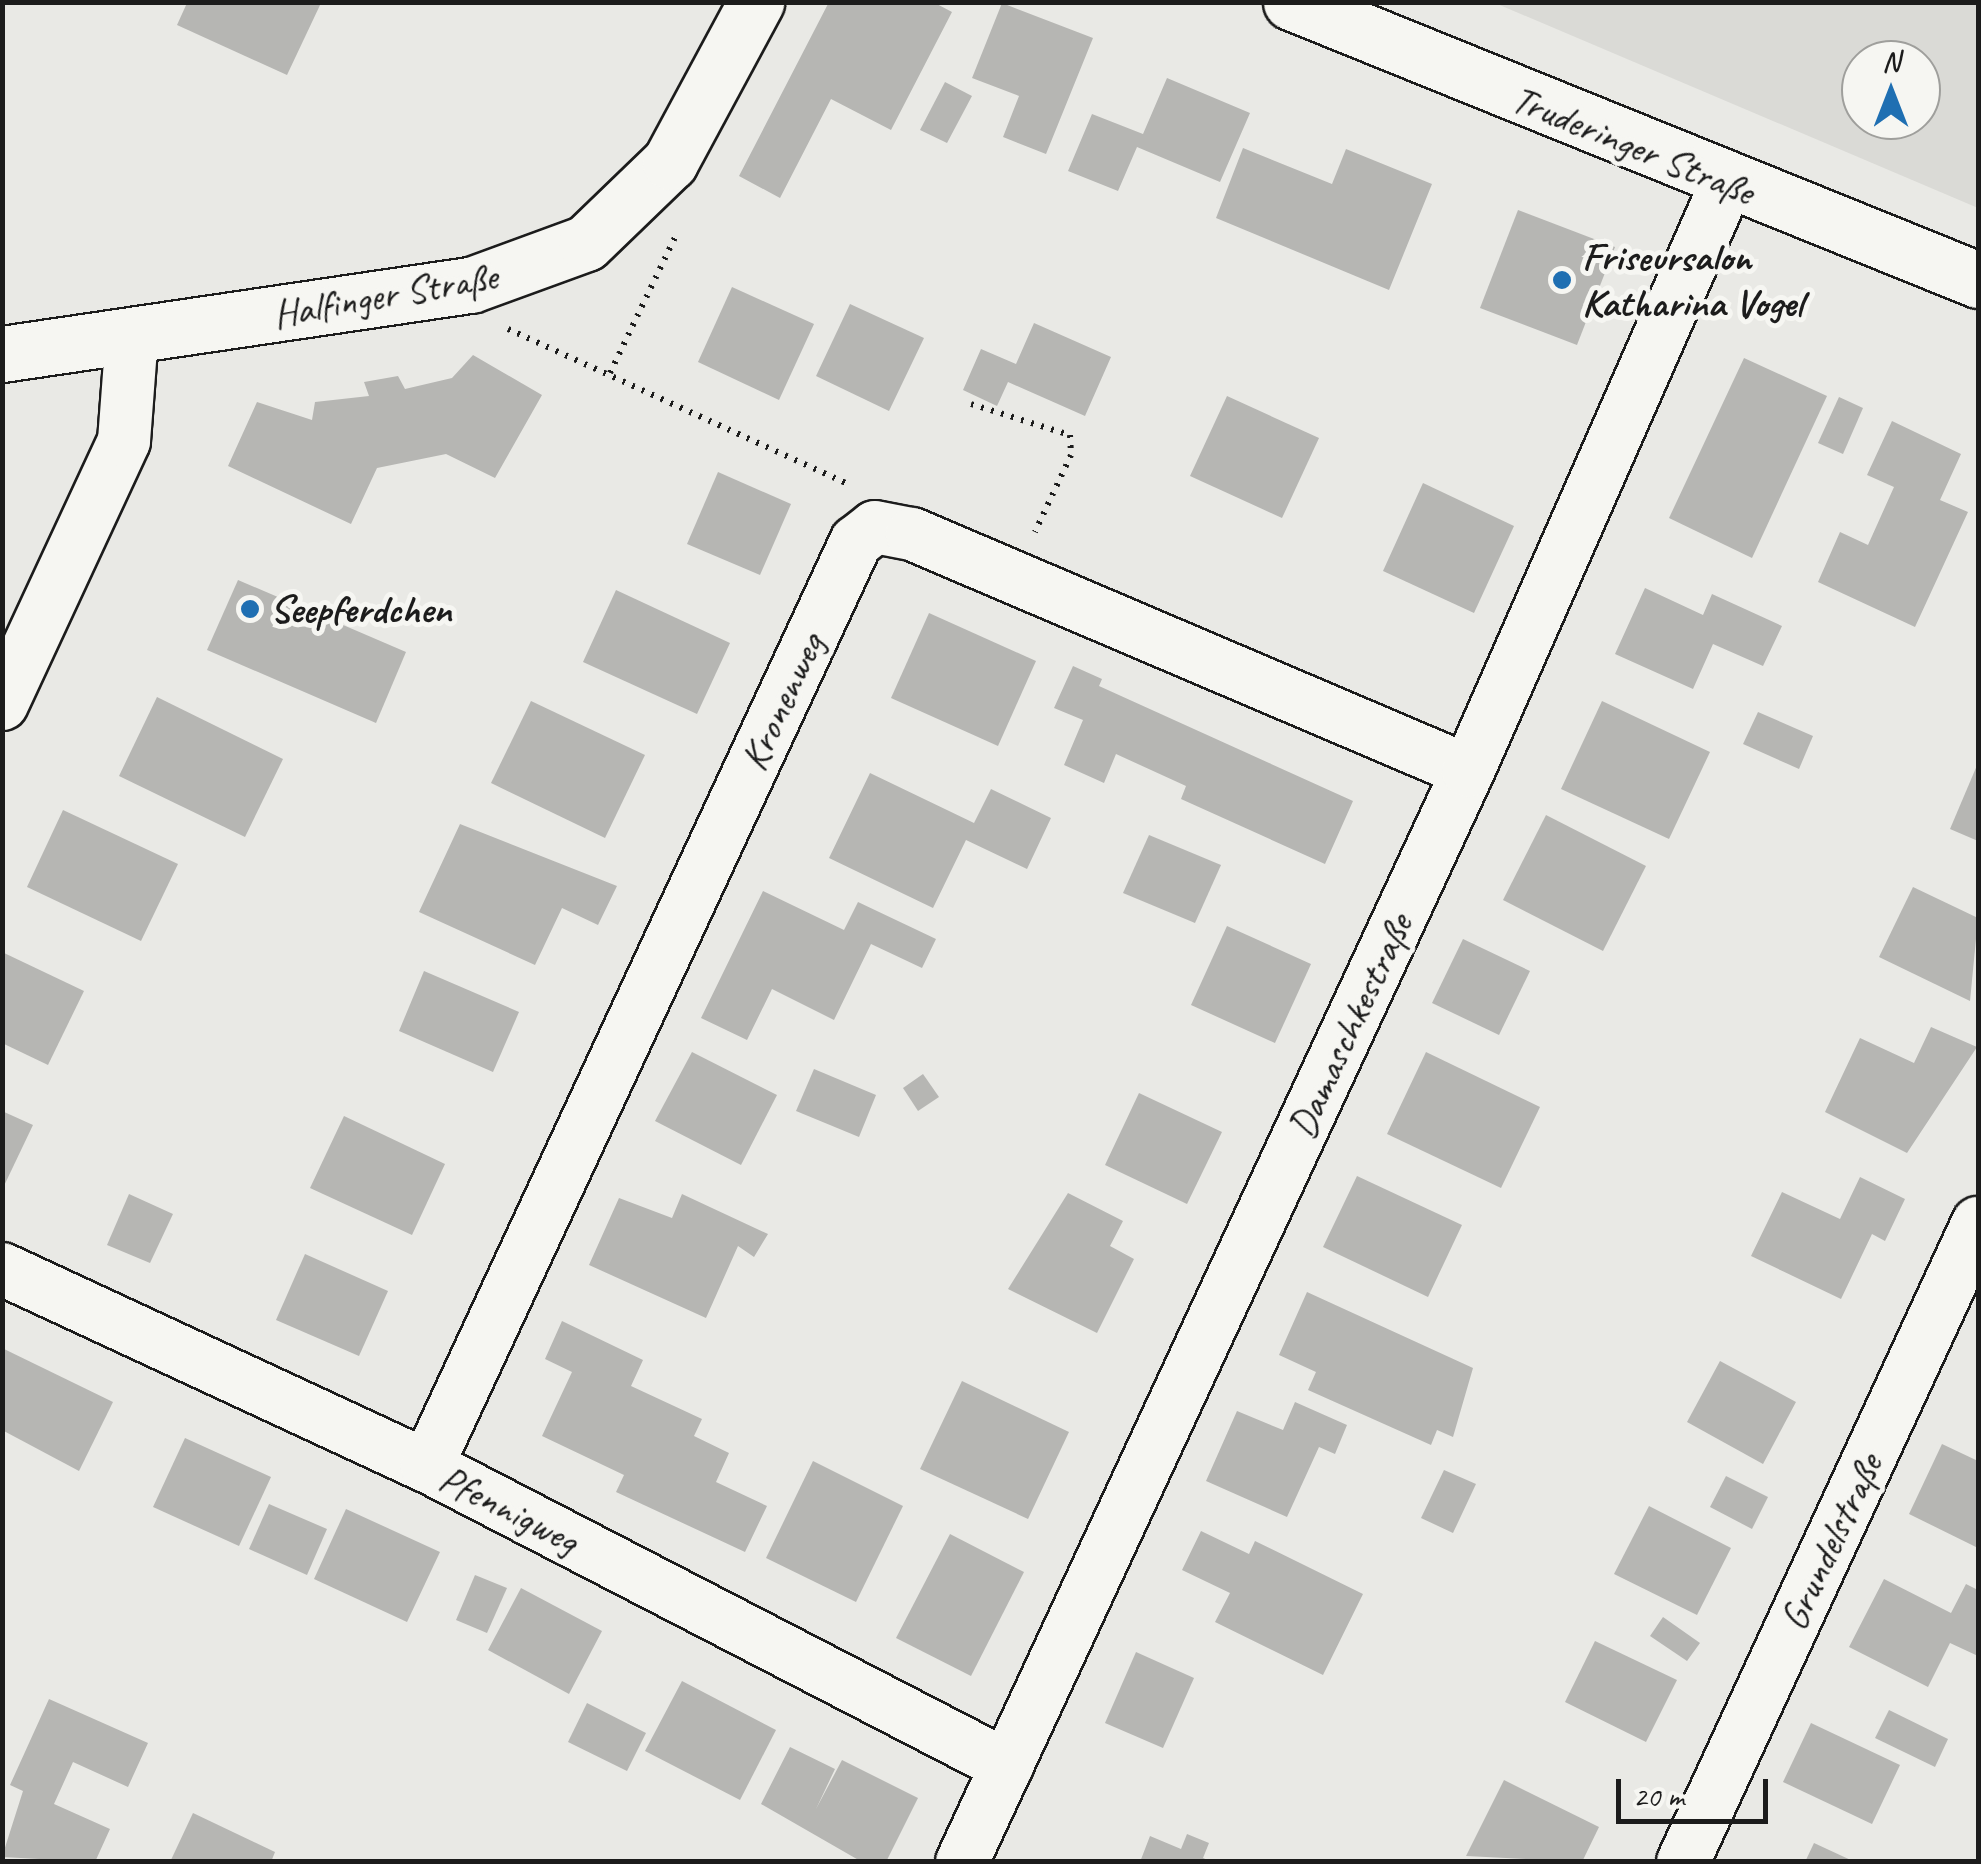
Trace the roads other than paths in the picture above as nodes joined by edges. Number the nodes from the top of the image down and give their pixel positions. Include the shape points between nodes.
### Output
1 (756, 2) edge
2 (1291, 2) edge
3 (1726, 185) junction
4 (1978, 280) edge
5 (132, 335) junction
6 (2, 354) edge
7 (2, 704) edge
8 (1468, 771) junction
9 (1978, 1223) edge
10 (2, 1269) edge
11 (427, 1466) junction
12 (1007, 1766) junction
13 (962, 1862) edge
14 (1683, 1862) edge

1 - 5 street, Halfinger Straße via 700,114 638,200 586,243 470,285
2 - 3 street, Truderinger Straße
3 - 4 street, Truderinger Straße
3 - 8 street, Damaschkestraße
5 - 6 street, Halfinger Straße
5 - 7 street via 124,441
8 - 11 street, Kronenweg via 912,534 875,527 856,542
8 - 12 street, Damaschkestraße
9 - 14 street, Grundelstraße
10 - 11 street, Pfennigweg
11 - 12 street, Pfennigweg
12 - 13 street, Damaschkestraße

